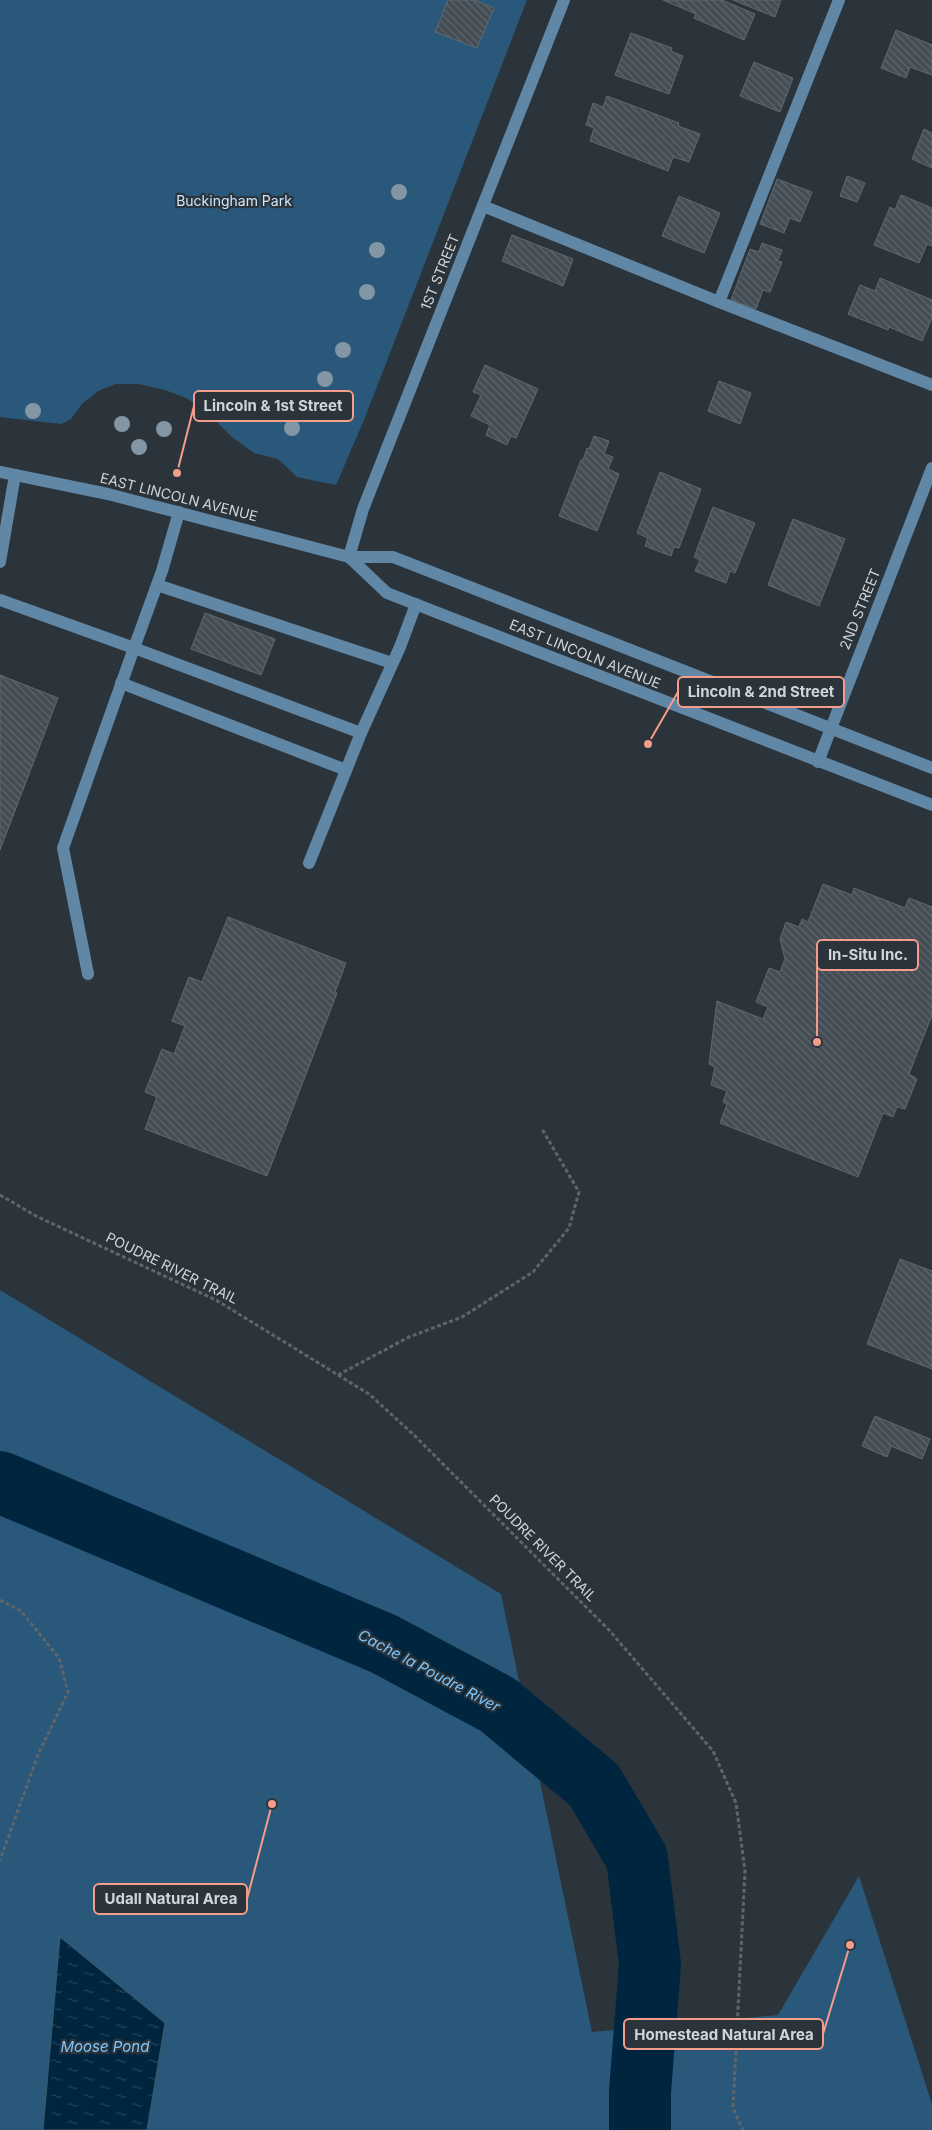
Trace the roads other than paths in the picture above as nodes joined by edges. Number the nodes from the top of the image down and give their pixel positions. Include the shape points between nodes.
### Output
1 (564, 0) edge
2 (839, 0) edge
3 (483, 206) junction
4 (719, 302) junction
5 (932, 385) edge
6 (932, 468) edge
7 (0, 472) edge
8 (15, 475) junction
9 (179, 512) junction
10 (349, 557) junction
11 (0, 562) edge
12 (157, 585) junction
13 (0, 600) edge
14 (416, 604) junction
15 (134, 648) junction
16 (392, 663) junction
17 (121, 683) junction
18 (830, 728) junction
19 (360, 733) junction
20 (818, 762) junction
21 (932, 768) edge
22 (346, 770) junction
23 (932, 806) edge
24 (309, 863) dead end
25 (88, 974) dead end

1 - 3 street, 1ST STREET
2 - 4 street
3 - 4 street
3 - 10 street, 1ST STREET via 363,509
4 - 5 street
6 - 18 street, 2ND STREET
7 - 8 street, EAST LINCOLN AVENUE
8 - 9 street, EAST LINCOLN AVENUE
8 - 11 street
9 - 10 street, EAST LINCOLN AVENUE
9 - 12 street
10 - 14 street, EAST LINCOLN AVENUE via 387,593
10 - 18 street, EAST LINCOLN AVENUE via 393,557
12 - 15 street
12 - 16 street
13 - 15 street
14 - 16 street
14 - 20 street, EAST LINCOLN AVENUE
15 - 17 street
15 - 19 street
16 - 19 street
17 - 22 street
17 - 25 street via 64,848
18 - 20 street, 2ND STREET
18 - 21 street, EAST LINCOLN AVENUE
19 - 22 street
20 - 23 street, EAST LINCOLN AVENUE
22 - 24 street

